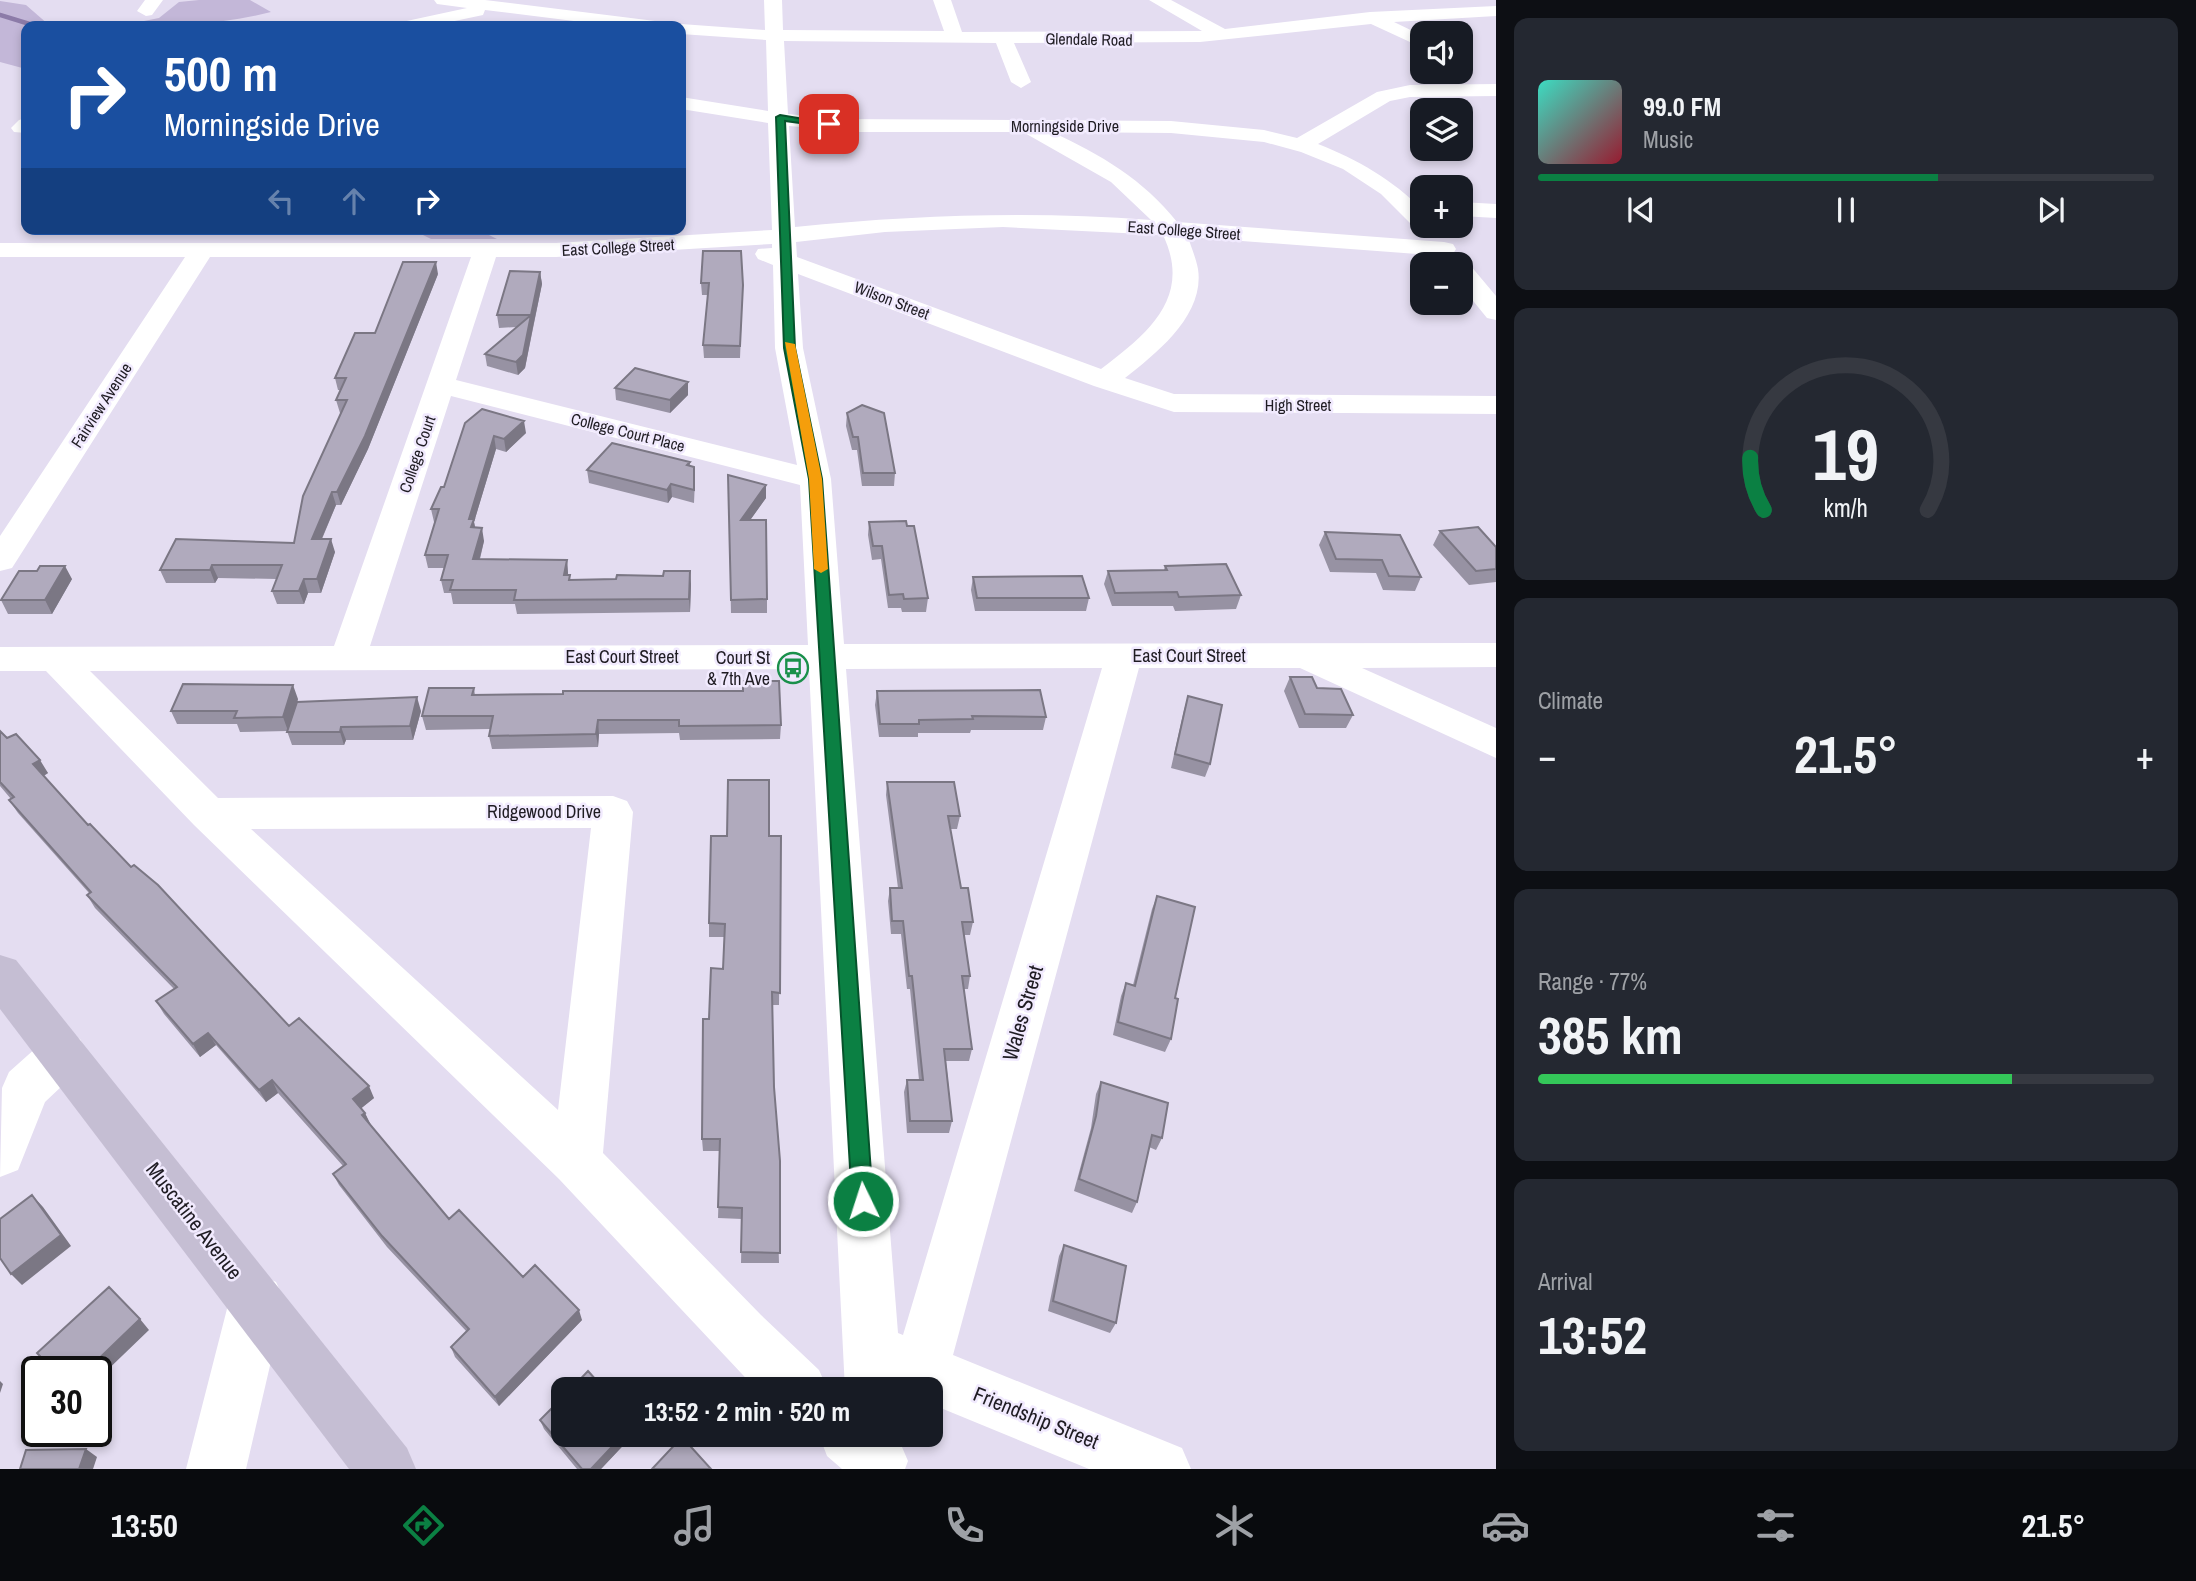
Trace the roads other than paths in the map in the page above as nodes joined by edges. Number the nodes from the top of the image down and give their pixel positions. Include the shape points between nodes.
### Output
1 (443, 0) edge
2 (774, 0) edge
3 (942, 0) edge
4 (1158, 0) edge
5 (1347, 2) dead end
6 (496, 6) junction
7 (588, 9) edge
8 (1496, 11) edge
9 (1370, 17) junction
10 (430, 21) edge
11 (635, 21) edge
12 (686, 29) edge
13 (775, 35) junction
14 (1222, 35) junction
15 (955, 37) junction
16 (1410, 37) edge
17 (1003, 38) junction
18 (1021, 82) dead end
19 (1496, 89) edge
20 (686, 104) edge
21 (780, 117) junction
22 (1020, 126) junction
23 (1299, 146) junction
24 (1410, 207) edge
25 (1473, 210) edge
26 (1496, 211) edge
27 (686, 221) edge
28 (1174, 229) junction
29 (1436, 238) edge
30 (733, 241) junction
31 (786, 248) junction
32 (0, 250) edge
33 (202, 250) junction
34 (486, 250) junction
35 (1447, 252) edge
36 (1410, 256) edge
37 (1473, 265) edge
38 (1494, 270) dead end
39 (1473, 284) edge
40 (1496, 312) edge
41 (1104, 380) junction
42 (440, 385) junction
43 (1496, 405) edge
44 (816, 479) junction
45 (0, 561) edge
46 (1496, 654) edge
47 (1301, 655) junction
48 (827, 656) junction
49 (1124, 656) junction
50 (348, 658) junction
51 (0, 659) edge
52 (56, 659) junction
53 (1496, 744) edge
54 (208, 814) junction
55 (0, 974) edge
56 (63, 1054) junction
57 (0, 1153) edge
58 (577, 1162) junction
59 (257, 1301) junction
60 (889, 1370) edge
61 (785, 1377) edge
62 (216, 1469) edge
63 (386, 1469) edge
64 (1161, 1469) edge

1 - 6 street
2 - 13 street
3 - 15 street
4 - 14 street
5 - 9 street
6 - 7 street
6 - 10 street
7 - 11 street
8 - 9 street, Glendale Road
9 - 14 street, Glendale Road
9 - 16 street
12 - 13 street, Glendale Road
13 - 15 street, Glendale Road
13 - 21 street
14 - 17 street, Glendale Road
15 - 17 street, Glendale Road
17 - 18 street
19 - 23 street via 1384,96
20 - 21 street, Morningside Drive
21 - 22 street, Morningside Drive via 859,126
21 - 31 street
22 - 23 street, Morningside Drive via 1187,126 1235,131
22 - 28 street via 1111,170 1153,204
23 - 24 street, Morningside Drive via 1364,172
25 - 26 street
27 - 30 street, Wilson Street
28 - 31 street, East College Street via 1055,221 943,221
28 - 36 street, East College Street
28 - 41 street via 1185,257 1186,276 1175,314 1145,351
29 - 35 street, Morningside Drive
30 - 31 street, Wilson Street
30 - 34 street, East College Street
31 - 41 street, Wilson Street
31 - 44 street via 789,348
32 - 33 street, East College Street
33 - 34 street, East College Street
33 - 45 street, Fairview Avenue
34 - 42 street, College Court
37 - 38 street, East College Street
39 - 40 street, Morningside Drive
41 - 43 street, High Street via 1151,397 1199,405
42 - 44 street, College Court Place
42 - 50 street, College Court
44 - 48 street
46 - 47 street, East Court Street
47 - 49 street, East Court Street
47 - 53 street
48 - 49 street, East Court Street
48 - 50 street, East Court Street
48 - 60 street
49 - 60 street, Wales Street
50 - 52 street, East Court Street
51 - 52 street, East Court Street
52 - 54 street
54 - 58 street
54 - 58 street, Ridgewood Drive via 613,812
55 - 56 main road, Muscatine Avenue
56 - 57 street via 26,1088
56 - 59 main road, Muscatine Avenue
58 - 61 street
59 - 62 street
59 - 63 main road, Muscatine Avenue
60 - 64 street, Friendship Street

